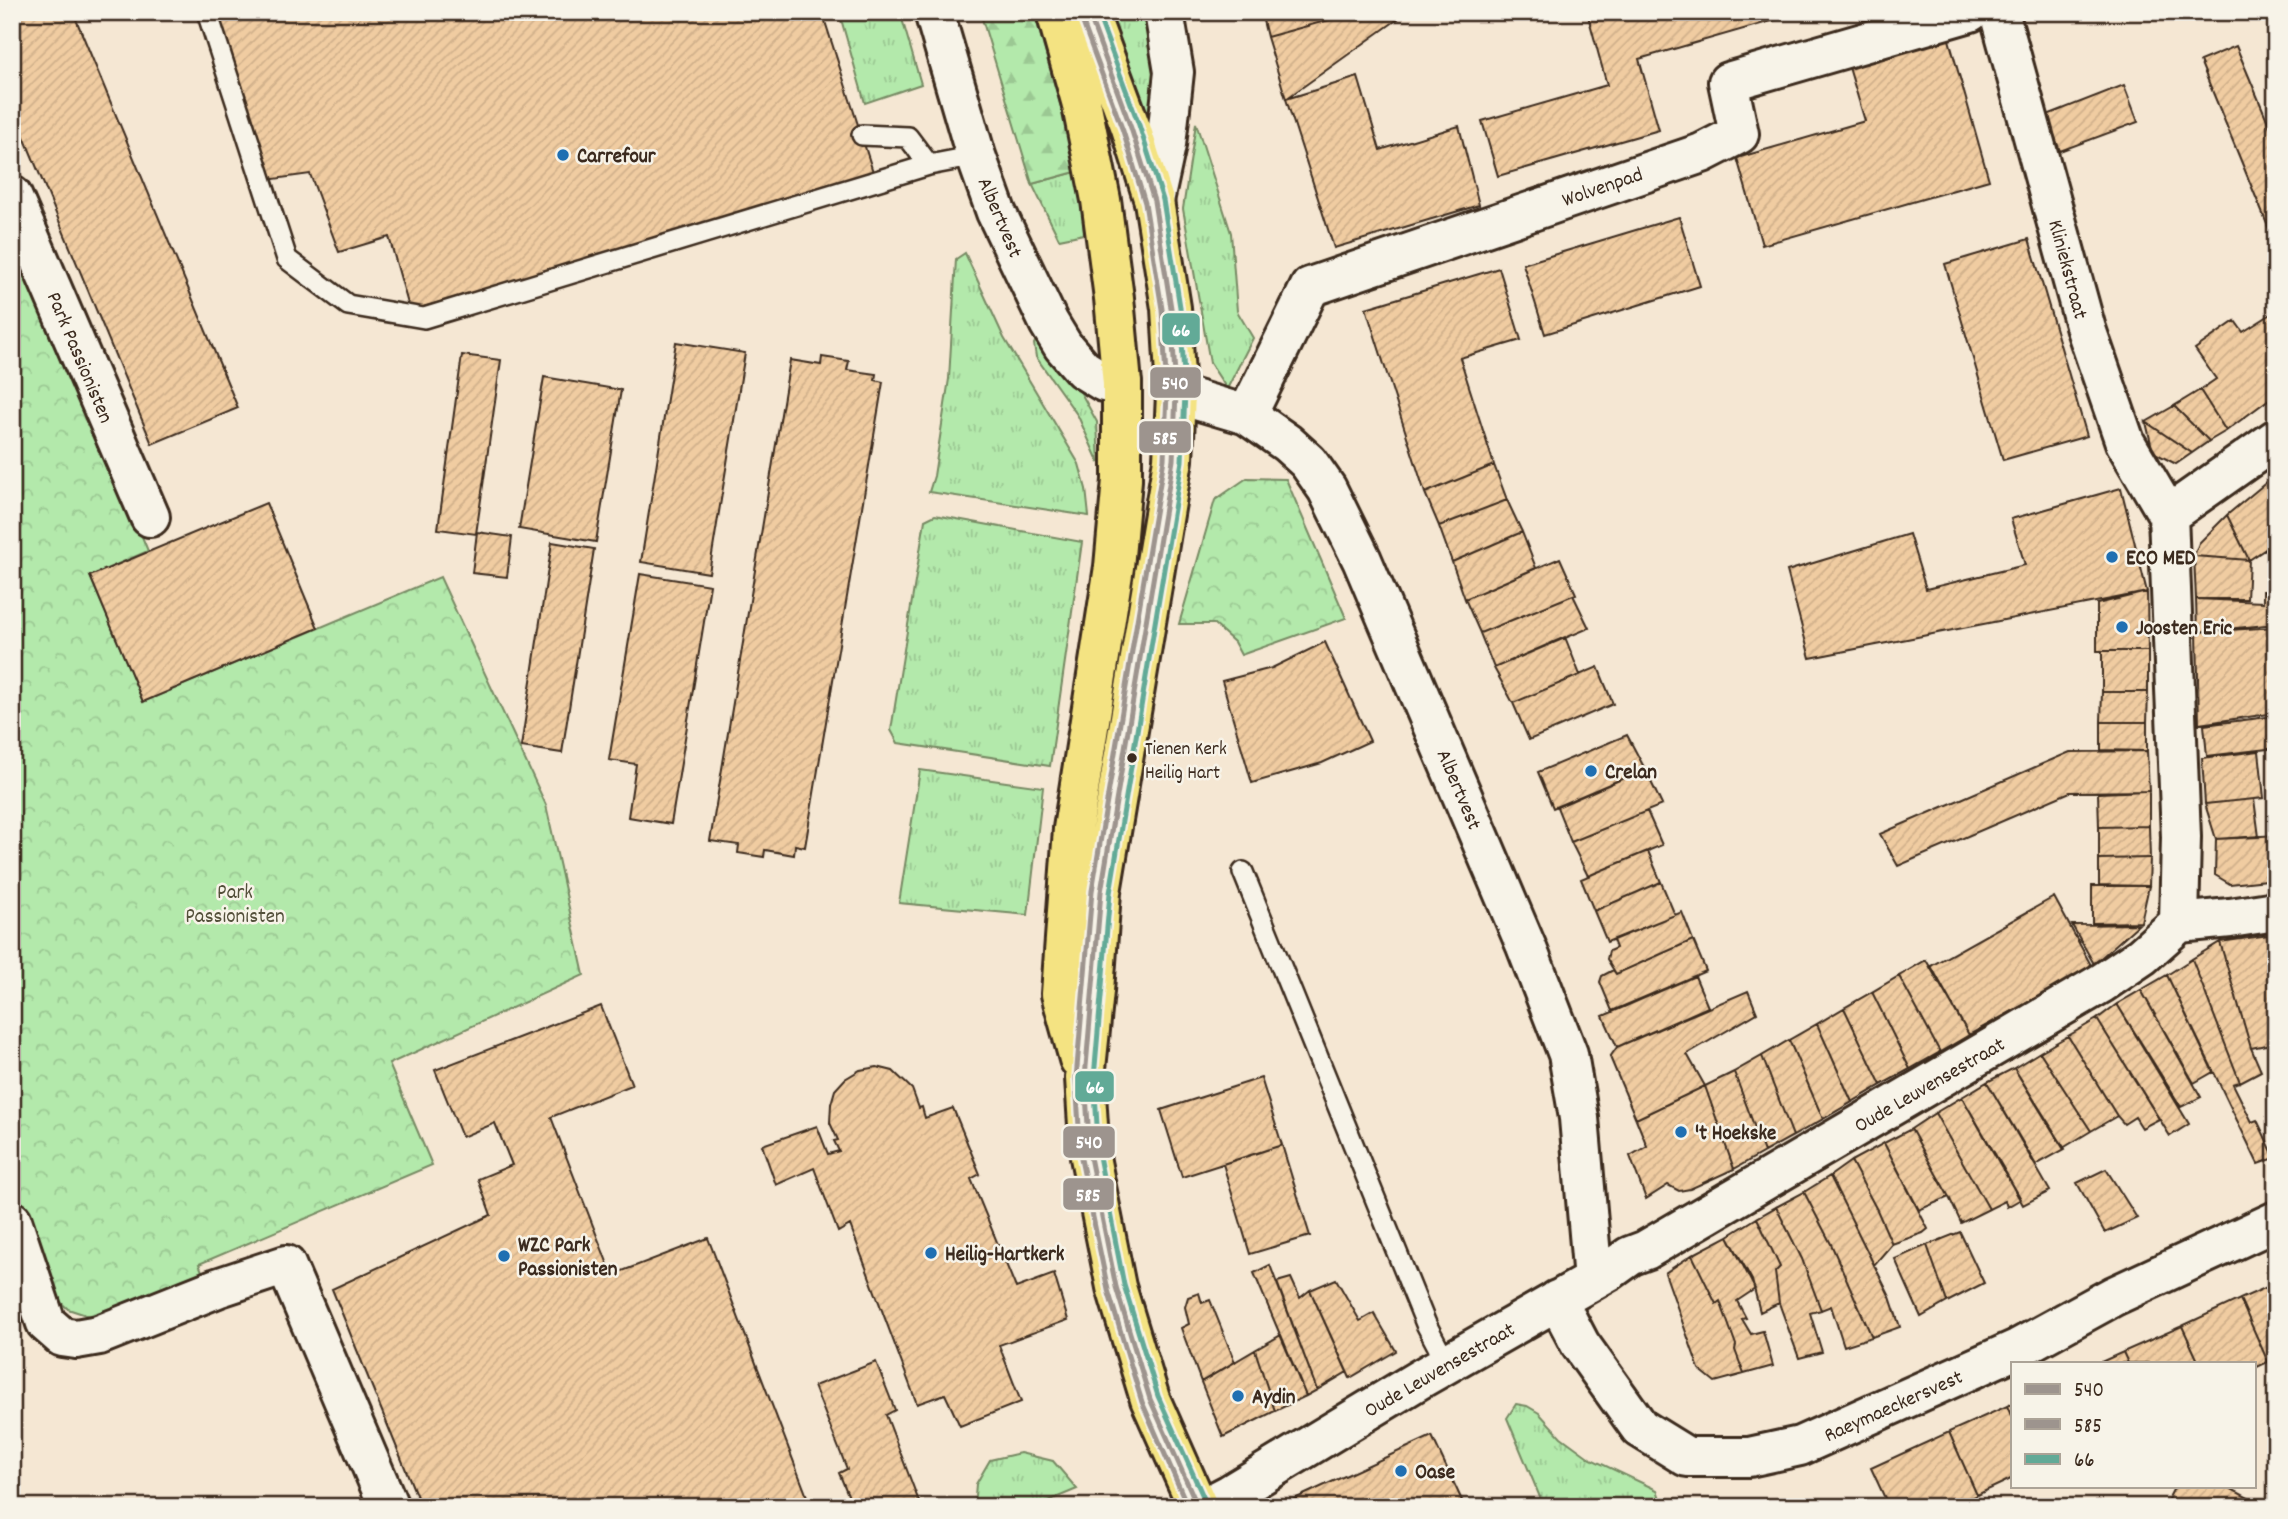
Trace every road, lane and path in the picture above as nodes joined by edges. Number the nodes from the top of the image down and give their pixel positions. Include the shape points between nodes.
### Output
1 (207, 12) edge
2 (934, 12) edge
3 (1056, 12) edge
4 (1088, 12) edge
5 (1164, 12) edge
6 (1970, 12) edge
7 (1999, 12) edge
8 (862, 135) dead end
9 (976, 156) junction
10 (929, 165) junction
11 (12, 197) edge
12 (1154, 201) junction
13 (1122, 384) junction
14 (1176, 394) junction
15 (1247, 415) junction
16 (2276, 439) edge
17 (2168, 515) junction
18 (150, 517) dead end
19 (1243, 872) dead end
20 (2276, 911) edge
21 (2179, 923) junction
22 (1084, 1078) junction
23 (12, 1221) edge
24 (2276, 1221) edge
25 (1593, 1280) junction
26 (1557, 1300) junction
27 (1447, 1364) junction
28 (389, 1507) edge
29 (1198, 1507) edge
30 (1205, 1507) edge

1 - 10 lane via 287,259 348,306 424,318
2 - 9 street, Albertvest
3 - 13 main road via 1081,101 1101,200
4 - 12 main road
5 - 12 street via 1174,72
6 - 15 street, Wolvenpad via 1728,82 1739,134 1702,152 1310,287
7 - 17 street, Kliniekstraat via 2085,329 2125,442
8 - 10 lane via 908,137
9 - 10 lane
9 - 13 street, Albertvest via 996,212 1063,346 1083,369 1104,382
11 - 18 street, Park Passionisten
12 - 14 main road via 1171,308
13 - 22 main road via 1122,480 1114,567 1073,829 1061,994
14 - 15 street, Albertvest
14 - 22 main road via 1173,460 1101,892
15 - 25 street, Albertvest via 1294,449 1327,489 1526,946 1568,1054 1579,1118
16 - 17 street
17 - 21 street via 2181,837
19 - 27 lane via 1421,1311
20 - 21 street
21 - 25 street, Oude Leuvensestraat via 2143,956 2102,983
22 - 29 main road via 1090,1157 1116,1287 1150,1399
23 - 28 street via 46,1323 62,1337 99,1335 286,1265
24 - 26 street, Raeymaeckersvest via 2114,1296 1995,1359 1800,1446 1749,1457 1687,1457 1640,1428 1580,1344
25 - 26 street, Oude Leuvensestraat
26 - 27 street, Oude Leuvensestraat
27 - 30 street, Oude Leuvensestraat

